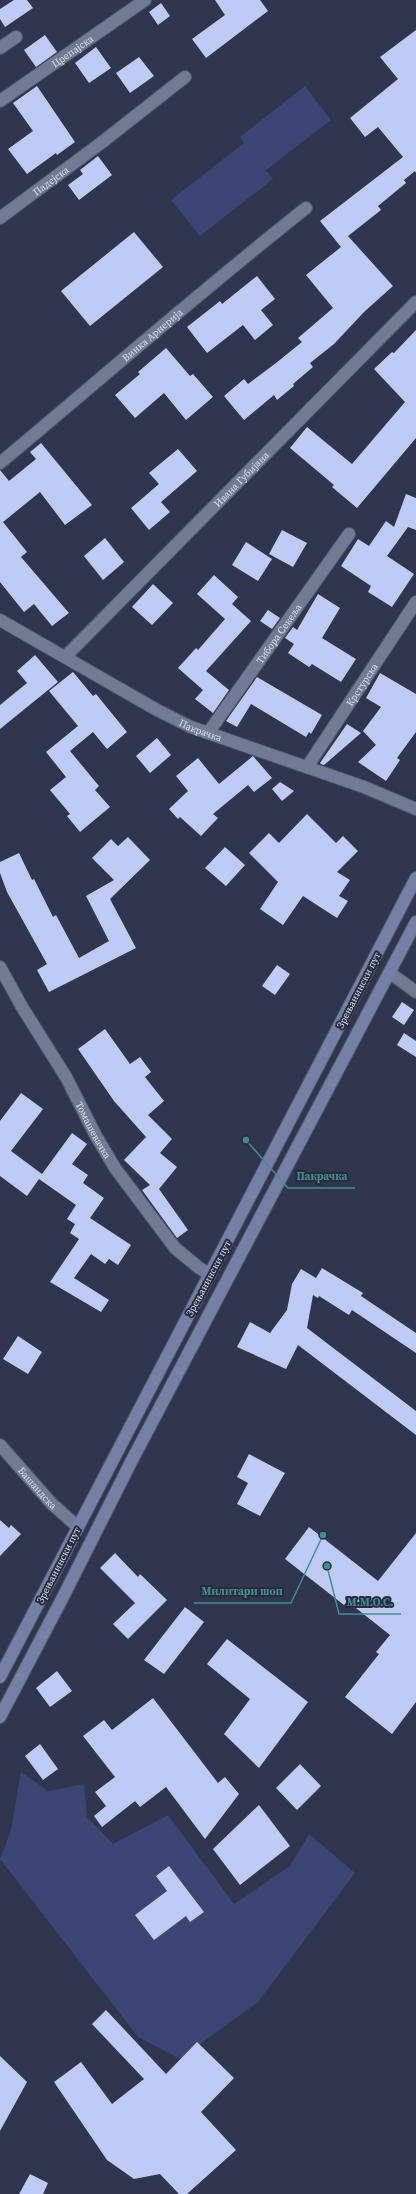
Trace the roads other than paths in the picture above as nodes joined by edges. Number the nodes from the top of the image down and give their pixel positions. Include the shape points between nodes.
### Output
1 (145, 0) edge
2 (16, 37) dead end
3 (0, 48) edge
4 (185, 77) dead end
5 (0, 101) edge
6 (306, 208) dead end
7 (0, 218) edge
8 (416, 302) edge
9 (0, 463) edge
10 (349, 534) dead end
11 (416, 602) edge
12 (0, 620) edge
13 (66, 656) junction
14 (208, 733) junction
15 (307, 767) junction
16 (416, 809) edge
17 (416, 878) edge
18 (416, 922) edge
19 (0, 967) edge
20 (390, 973) junction
21 (416, 992) edge
22 (210, 1275) junction
23 (0, 1445) edge
24 (78, 1527) junction
25 (0, 1677) edge
26 (0, 1717) edge

1 - 5 street, Црепајска
2 - 3 street
4 - 7 street, Падејска
6 - 9 street, Винка Арнерија via 157,329
8 - 13 street, Ивана Губијана
10 - 14 street, Тибора Секеља
11 - 15 street, Крстурска
12 - 13 street, Пакрачка
13 - 14 street, Пакрачка via 157,710
14 - 15 street, Пакрачка
15 - 16 street, Пакрачка
17 - 22 main road, Зрењанински пут
18 - 20 main road, Зрењанински пут
19 - 22 street, Томашевачка via 66,1077 115,1168 175,1248
20 - 21 street
20 - 26 main road, Зрењанински пут via 131,1462
22 - 24 main road, Зрењанински пут
23 - 24 street, Башаидска via 52,1504
24 - 25 main road, Зрењанински пут

